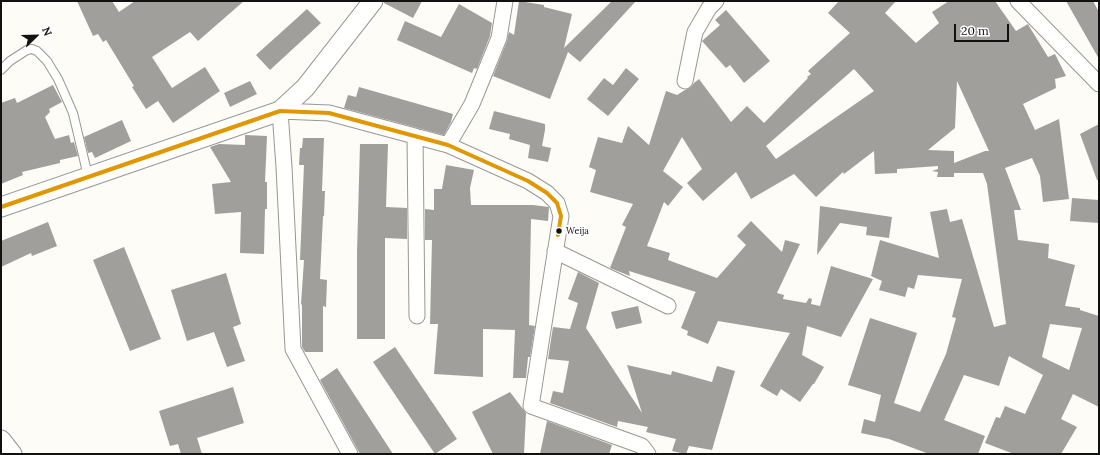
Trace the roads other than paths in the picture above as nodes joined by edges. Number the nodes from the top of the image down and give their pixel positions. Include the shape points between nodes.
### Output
1 (373, 1) edge
2 (505, 1) edge
3 (716, 1) edge
4 (1018, 1) edge
5 (1, 70) edge
6 (685, 81) dead end
7 (1099, 84) edge
8 (280, 110) junction
9 (415, 136) junction
10 (448, 145) junction
11 (88, 176) junction
12 (1, 207) edge
13 (555, 251) junction
14 (668, 306) dead end
15 (417, 316) dead end
16 (1, 440) edge
17 (12, 454) edge
18 (350, 454) edge
19 (648, 454) edge

1 - 8 street via 306,88
2 - 10 street via 499,38 472,104
3 - 6 street via 695,32
4 - 7 street
5 - 11 lane via 10,61 32,49 47,61 73,113
8 - 9 street via 329,113
8 - 11 street
8 - 18 street via 293,349
9 - 10 street
9 - 15 street
10 - 13 street via 528,181 547,193 557,203 561,216
11 - 12 street
13 - 14 street
13 - 19 street via 531,406 642,446
16 - 17 street

